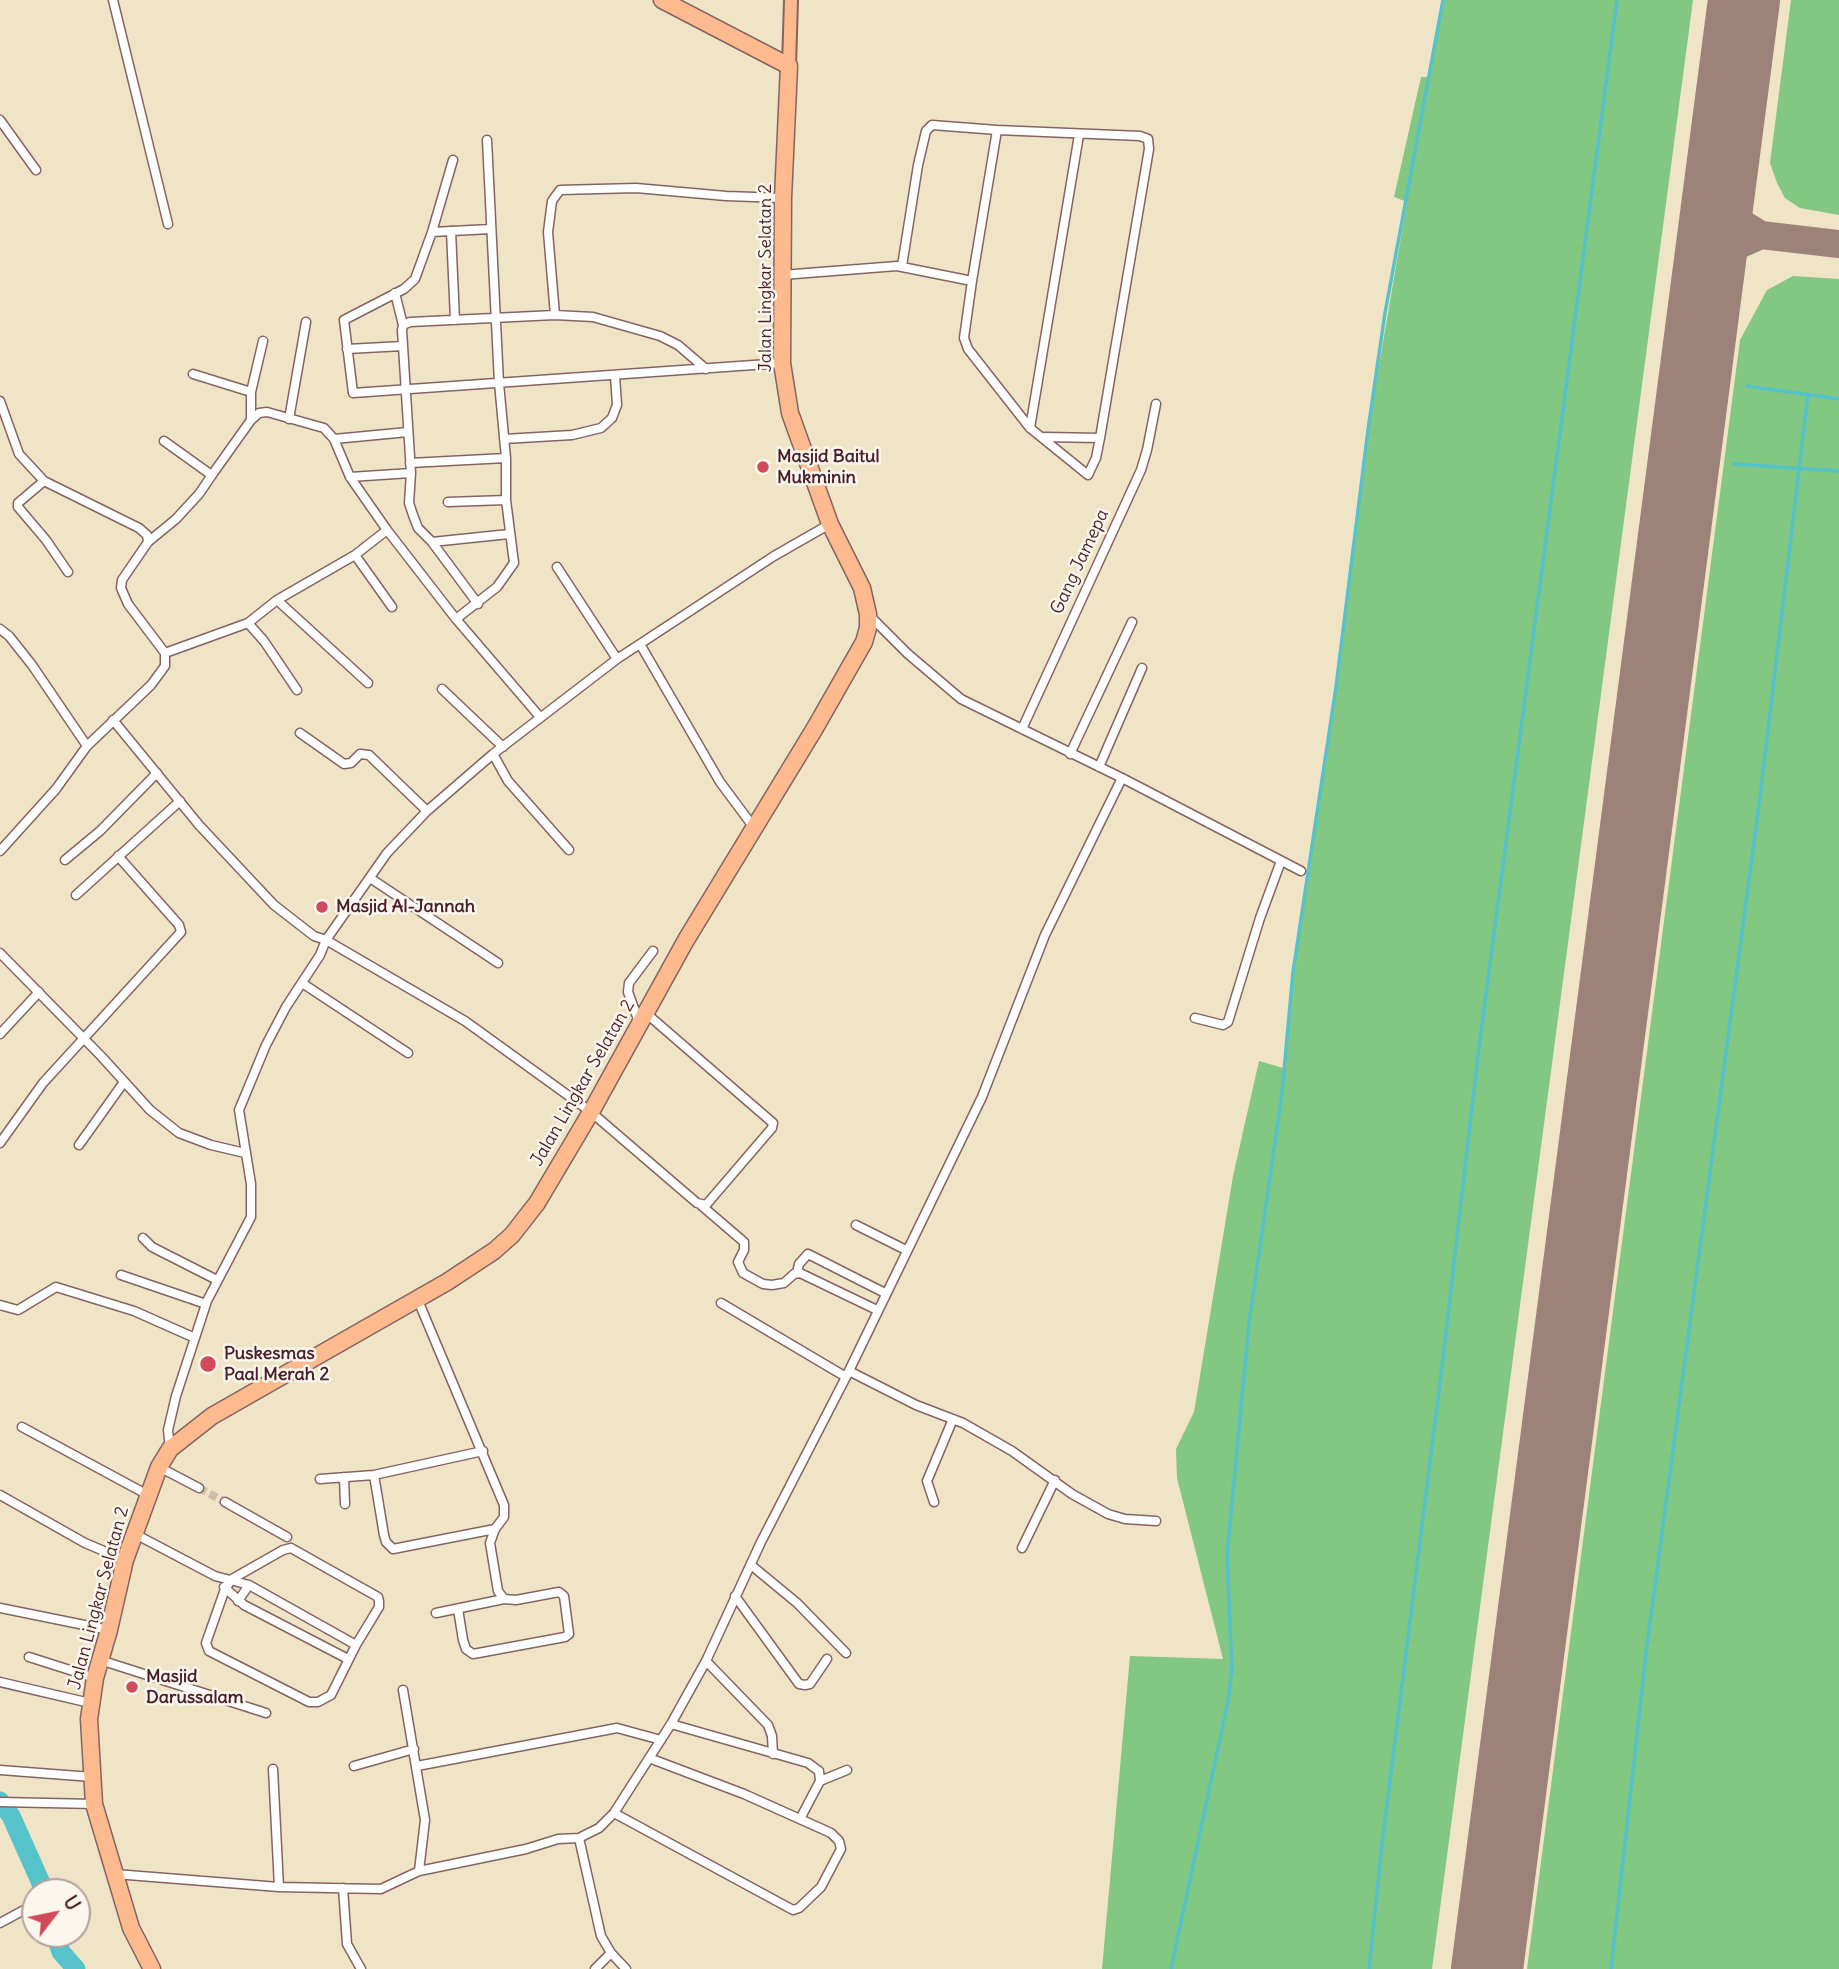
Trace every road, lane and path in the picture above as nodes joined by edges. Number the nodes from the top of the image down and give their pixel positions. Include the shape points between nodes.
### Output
1 (113, 0) edge
2 (662, 0) edge
3 (791, 0) edge
4 (789, 66) junction
5 (0, 120) edge
6 (997, 130) junction
7 (1079, 135) junction
8 (487, 140) dead end
9 (453, 160) dead end
10 (36, 170) dead end
11 (783, 198) junction
12 (168, 224) dead end
13 (491, 229) junction
14 (451, 231) junction
15 (432, 232) junction
16 (902, 266) junction
17 (782, 275) junction
18 (972, 281) junction
19 (395, 293) junction
20 (555, 315) junction
21 (496, 318) junction
22 (455, 320) junction
23 (306, 322) dead end
24 (403, 326) junction
25 (262, 341) dead end
26 (403, 346) junction
27 (347, 349) junction
28 (782, 363) junction
29 (706, 369) junction
30 (194, 374) dead end
31 (615, 376) junction
32 (499, 383) junction
33 (407, 389) junction
34 (251, 392) junction
35 (0, 401) edge
36 (1156, 404) dead end
37 (289, 419) junction
38 (251, 420) junction
39 (1030, 428) junction
40 (408, 432) junction
41 (1044, 437) junction
42 (1100, 438) junction
43 (334, 439) junction
44 (504, 439) junction
45 (164, 441) dead end
46 (506, 458) junction
47 (410, 468) junction
48 (214, 472) junction
49 (350, 477) junction
50 (44, 481) junction
51 (506, 500) junction
52 (448, 502) dead end
53 (830, 524) junction
54 (387, 530) junction
55 (509, 534) junction
56 (148, 542) junction
57 (432, 542) junction
58 (355, 555) junction
59 (557, 567) dead end
60 (68, 572) dead end
61 (277, 600) junction
62 (478, 604) junction
63 (392, 607) dead end
64 (868, 614) junction
65 (456, 619) junction
66 (1132, 622) dead end
67 (248, 623) junction
68 (0, 629) edge
69 (640, 644) junction
70 (165, 653) junction
71 (617, 659) junction
72 (1142, 668) dead end
73 (368, 683) dead end
74 (442, 689) dead end
75 (297, 690) dead end
76 (540, 717) junction
77 (113, 720) junction
78 (1022, 729) junction
79 (300, 733) dead end
80 (88, 746) junction
81 (503, 747) junction
82 (493, 754) junction
83 (1070, 754) junction
84 (1099, 767) junction
85 (157, 773) junction
86 (1122, 778) junction
87 (180, 801) junction
88 (427, 811) junction
89 (755, 829) junction
90 (569, 850) dead end
91 (0, 851) edge
92 (118, 856) junction
93 (65, 860) dead end
94 (1281, 861) junction
95 (1301, 871) dead end
96 (370, 878) junction
97 (76, 895) dead end
98 (326, 940) junction
99 (653, 951) dead end
100 (0, 953) edge
101 (498, 963) dead end
102 (302, 983) junction
103 (39, 992) junction
104 (1195, 1018) dead end
105 (643, 1019) junction
106 (0, 1034) edge
107 (83, 1038) junction
108 (408, 1053) dead end
109 (124, 1082) junction
110 (591, 1112) junction
111 (0, 1143) edge
112 (79, 1145) dead end
113 (245, 1153) junction
114 (702, 1206) junction
115 (856, 1225) dead end
116 (143, 1238) dead end
117 (906, 1250) junction
118 (797, 1273) junction
119 (121, 1275) dead end
120 (217, 1280) junction
121 (886, 1293) junction
122 (417, 1298) junction
123 (721, 1303) dead end
124 (206, 1304) junction
125 (0, 1306) edge
126 (877, 1310) junction
127 (195, 1338) junction
128 (847, 1374) junction
129 (953, 1419) junction
130 (22, 1427) dead end
131 (170, 1449) junction
132 (483, 1451) junction
133 (159, 1467) junction
134 (374, 1475) junction
135 (344, 1478) junction
136 (320, 1479) dead end
137 (1055, 1480) junction
138 (199, 1488) tunnel mouth
139 (0, 1495) edge
140 (148, 1495) junction
141 (225, 1502) tunnel mouth
142 (934, 1502) dead end
143 (345, 1504) dead end
144 (1156, 1521) dead end
145 (495, 1529) junction
146 (135, 1534) junction
147 (287, 1537) dead end
148 (1022, 1548) dead end
149 (125, 1560) junction
150 (751, 1565) junction
151 (215, 1576) junction
152 (232, 1579) junction
153 (249, 1585) junction
154 (225, 1589) junction
155 (735, 1596) junction
156 (505, 1599) junction
157 (237, 1601) junction
158 (0, 1608) edge
159 (458, 1609) junction
160 (436, 1613) dead end
161 (110, 1630) junction
162 (356, 1645) junction
163 (846, 1653) dead end
164 (29, 1657) dead end
165 (348, 1659) junction
166 (827, 1660) dead end
167 (100, 1661) junction
168 (706, 1661) junction
169 (95, 1678) junction
170 (0, 1682) edge
171 (403, 1690) dead end
172 (90, 1703) junction
173 (266, 1713) dead end
174 (671, 1724) junction
175 (661, 1740) junction
176 (414, 1749) junction
177 (773, 1754) junction
178 (649, 1758) junction
179 (354, 1766) dead end
180 (417, 1766) junction
181 (273, 1769) dead end
182 (0, 1770) edge
183 (847, 1770) dead end
184 (92, 1777) junction
185 (820, 1781) junction
186 (5, 1803) edge
187 (94, 1804) junction
188 (614, 1813) junction
189 (800, 1819) junction
190 (579, 1838) junction
191 (419, 1871) junction
192 (115, 1874) junction
193 (279, 1887) junction
194 (344, 1888) junction
195 (21, 1912) edge
196 (0, 1923) edge
197 (611, 1953) junction
198 (152, 1969) edge
199 (361, 1969) edge
200 (595, 1969) edge
201 (626, 1969) edge

1 - 12 street
2 - 4 highway
3 - 4 main road
4 - 11 highway, Jalan Lingkar Selatan 2
5 - 10 street
6 - 7 street
6 - 16 street via 929,127 918,165
6 - 18 street
7 - 39 street
7 - 42 street via 1140,136 1149,144
8 - 13 street
9 - 15 street
11 - 17 highway, Jalan Lingkar Selatan 2
11 - 20 street via 636,188 559,190 552,201 548,232
13 - 14 street
13 - 21 street
14 - 15 street
14 - 22 street
15 - 19 street via 415,279
16 - 17 street
16 - 18 street
17 - 28 highway, Jalan Lingkar Selatan 2
18 - 39 street via 964,338
19 - 24 street
19 - 27 street via 344,320
20 - 21 street
20 - 29 street via 593,317 660,336
21 - 22 street
21 - 32 street
22 - 24 street
23 - 37 street
24 - 26 street
25 - 34 street
26 - 27 street
26 - 33 street
27 - 33 street via 353,393
28 - 29 street
28 - 53 highway, Jalan Lingkar Selatan 2 via 790,413
29 - 31 street
30 - 34 street
31 - 32 street
31 - 44 street via 617,405 601,428 572,435
32 - 33 street
32 - 44 street
33 - 40 street
34 - 38 street
35 - 50 street via 19,454
36 - 78 street, Gang Jamepa via 1141,470
37 - 38 street via 267,412
37 - 43 street via 317,425
38 - 48 street
39 - 41 street
40 - 43 street
40 - 47 street
41 - 42 street
41 - 42 street via 1088,475
43 - 49 street
44 - 46 street
45 - 48 street via 207,473
46 - 47 street
46 - 51 street
47 - 49 street
47 - 57 street via 413,515
48 - 56 street via 176,519
49 - 54 street
50 - 56 street via 139,528
50 - 60 street via 18,502 18,508
51 - 52 street
51 - 55 street
53 - 64 highway, Jalan Lingkar Selatan 2 via 862,588
53 - 69 street
54 - 58 street
54 - 65 street
55 - 57 street
55 - 62 street via 514,563
56 - 70 street via 121,588
57 - 62 street
58 - 61 street
58 - 63 street
59 - 71 street
61 - 67 street
61 - 73 street
62 - 65 street
64 - 78 street via 961,699
64 - 89 highway, Jalan Lingkar Selatan 2 via 864,642
65 - 76 street
66 - 83 street
67 - 70 street
67 - 75 street
68 - 80 street via 32,664
69 - 71 street
69 - 89 street via 720,782
70 - 77 street via 165,666
71 - 76 street
72 - 84 street
74 - 81 street
76 - 81 street
77 - 80 street
77 - 85 street
78 - 83 street
79 - 88 street via 344,764 360,754 369,755
80 - 91 street
81 - 82 street
82 - 88 street
82 - 90 street via 509,781
83 - 84 street
84 - 86 street
85 - 87 street
85 - 93 street
86 - 94 street
86 - 117 street via 1045,935 982,1097
87 - 92 street
87 - 98 street via 274,905
88 - 96 street
89 - 105 highway, Jalan Lingkar Selatan 2
92 - 97 street
92 - 107 street via 181,932
94 - 95 street
94 - 104 street via 1228,1022
96 - 98 street
96 - 101 street
98 - 102 street
98 - 110 street via 465,1021
99 - 105 street via 629,983 628,992
100 - 103 street
102 - 108 street
102 - 113 street via 266,1045 239,1110
103 - 106 street
103 - 107 street
105 - 110 highway, Jalan Lingkar Selatan 2
105 - 114 street via 773,1123 709,1204
107 - 109 street
107 - 111 street
109 - 112 street
109 - 113 street via 179,1133
110 - 114 street
110 - 122 highway, Jalan Lingkar Selatan 2 via 537,1203 512,1235
113 - 120 street via 251,1217
114 - 118 street via 744,1242 738,1262 743,1273 772,1285
115 - 117 street
116 - 120 street
117 - 121 street
118 - 121 street via 809,1255
118 - 126 street
119 - 124 street
120 - 124 street
121 - 126 street
122 - 131 highway, Jalan Lingkar Selatan 2 via 242,1398
122 - 132 street
123 - 128 street
124 - 127 street
125 - 127 street via 19,1310 56,1287 134,1311
126 - 128 street
127 - 131 street via 168,1430
128 - 129 street
128 - 150 street
129 - 137 street
129 - 142 street via 929,1473
130 - 140 street
131 - 133 highway, Jalan Lingkar Selatan 2
132 - 134 street
132 - 145 street via 504,1505 504,1517
133 - 138 street
133 - 140 highway, Jalan Lingkar Selatan 2
134 - 135 street
134 - 145 street via 384,1535 393,1549
135 - 136 street
135 - 143 street
137 - 144 street via 1108,1514
137 - 148 street
139 - 149 street
140 - 146 highway, Jalan Lingkar Selatan 2
141 - 147 street
145 - 156 street via 490,1543 498,1591
146 - 149 highway, Jalan Lingkar Selatan 2
146 - 151 street
149 - 161 highway, Jalan Lingkar Selatan 2
150 - 155 street
150 - 163 street
151 - 152 street
151 - 154 street
152 - 153 street
152 - 154 street
152 - 162 street via 283,1550 294,1550 378,1597 379,1607
153 - 157 street
153 - 162 street
154 - 157 street
154 - 165 street via 206,1643 209,1651 309,1702 331,1695
155 - 166 street via 799,1684 810,1684
155 - 168 street
156 - 159 street
156 - 159 street via 561,1593 569,1634 473,1654 466,1649
157 - 165 street
158 - 161 street
159 - 160 street
161 - 167 highway, Jalan Lingkar Selatan 2
162 - 165 street
164 - 169 street
167 - 169 highway, Jalan Lingkar Selatan 2
167 - 173 street
168 - 174 street
168 - 177 street via 768,1726
169 - 172 highway, Jalan Lingkar Selatan 2
170 - 172 street
171 - 176 street
172 - 184 highway, Jalan Lingkar Selatan 2
174 - 175 street
174 - 177 street
175 - 178 street
175 - 180 street via 617,1728
176 - 179 street
176 - 180 street
177 - 185 street via 814,1765
178 - 188 street
178 - 189 street
180 - 191 street via 425,1820
181 - 193 street
182 - 184 street
183 - 185 street
184 - 187 highway, Jalan Lingkar Selatan 2
185 - 189 street
186 - 187 street
187 - 192 highway, Jalan Lingkar Selatan 2
188 - 189 street via 793,1910 821,1887 841,1849 831,1833
188 - 190 street
190 - 191 street
190 - 197 street via 601,1936
191 - 194 street via 380,1889
192 - 193 street
192 - 198 highway, Jalan Lingkar Selatan 2 via 131,1928
193 - 194 street
194 - 199 street via 347,1944
195 - 196 street
197 - 200 street
197 - 201 street

